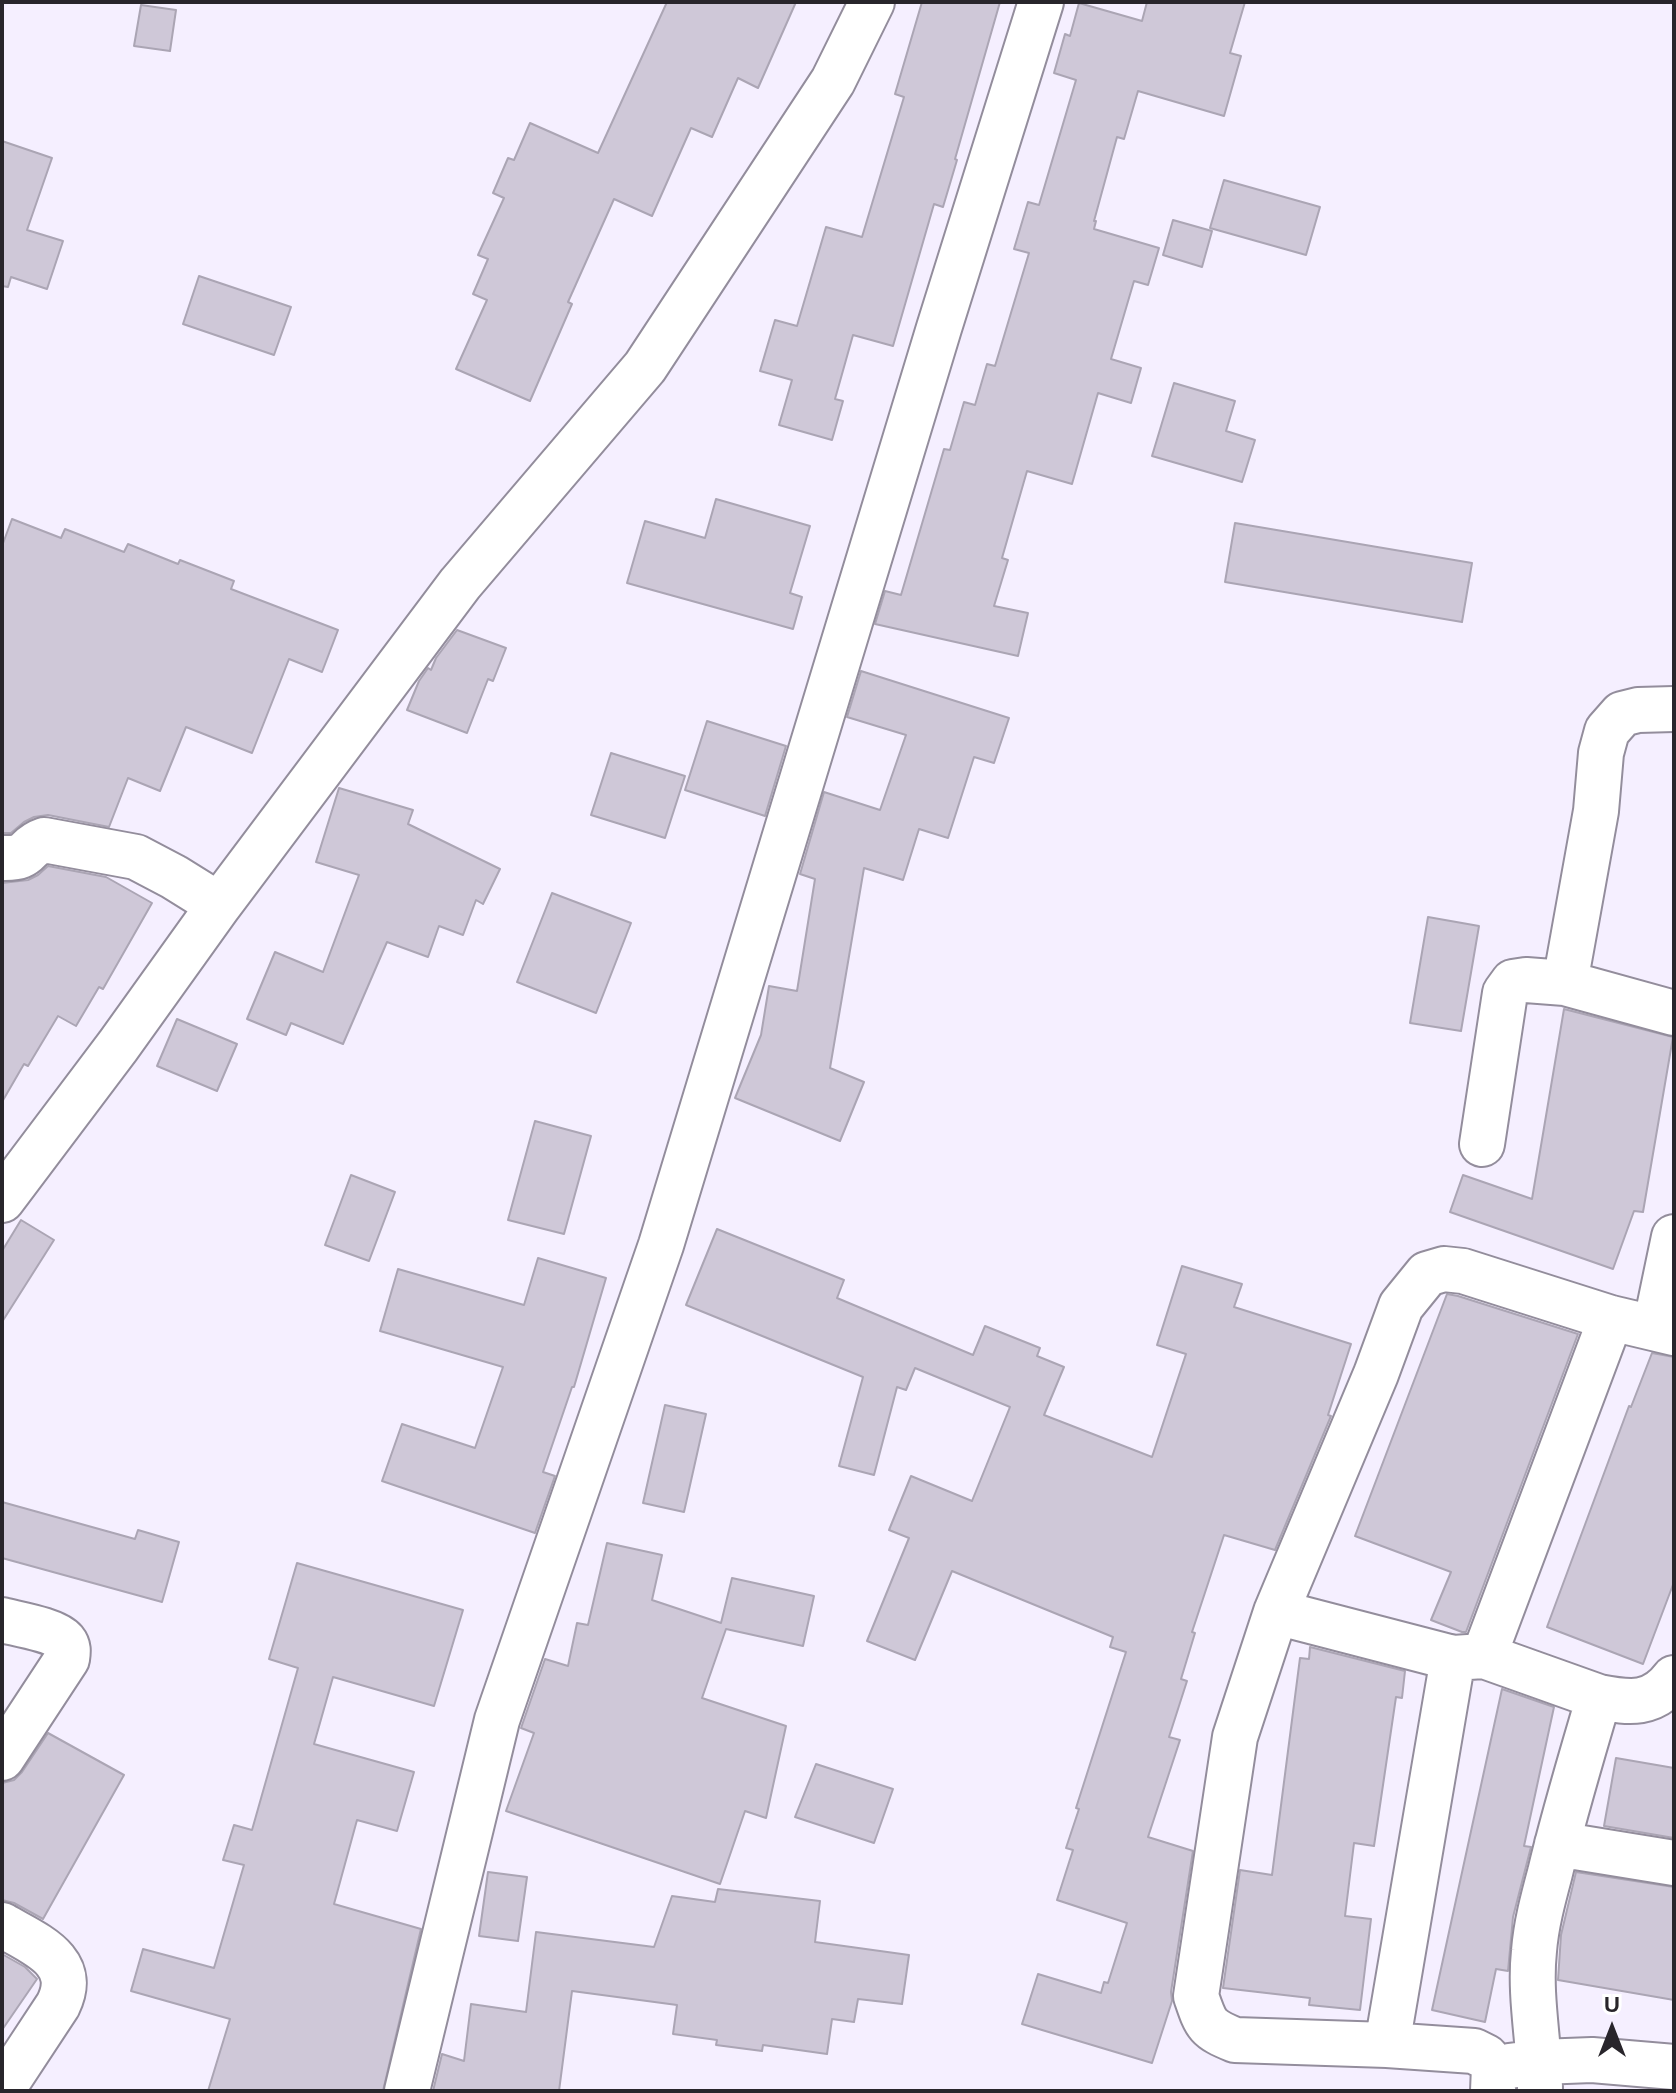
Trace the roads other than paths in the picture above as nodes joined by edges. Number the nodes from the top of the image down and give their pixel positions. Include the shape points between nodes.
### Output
1 (872, 2) edge
2 (1041, 2) edge
3 (1674, 709) edge
4 (2, 858) edge
5 (219, 905) junction
6 (1565, 983) junction
7 (1674, 1013) edge
8 (1482, 1144) dead end
9 (2, 1200) edge
10 (1674, 1237) edge
11 (1611, 1318) junction
12 (1665, 1331) edge
13 (1276, 1612) junction
14 (2, 1620) edge
15 (1469, 1657) junction
16 (1674, 1678) edge
17 (1599, 1697) junction
18 (2, 1758) edge
19 (1557, 1844) junction
20 (1674, 1863) edge
21 (2, 1925) edge
22 (1387, 2045) junction
23 (1674, 2067) edge
24 (1540, 2076) edge
25 (1494, 2079) edge
26 (2, 2090) edge
27 (407, 2091) edge

1 - 5 street via 833,81 645,367 460,584
2 - 27 street via 661,1245 497,1720
3 - 6 street via 1622,714 1607,731
4 - 5 street via 17,858 44,840 136,857
5 - 9 street
6 - 7 street
6 - 8 street via 1513,982 1505,993
10 - 12 street
11 - 12 street
11 - 13 street via 1463,1271 1427,1274 1401,1306
11 - 15 street
13 - 15 street
13 - 22 street via 1235,1737 1196,1996 1215,2032 1235,2040
14 - 18 street via 58,1635 69,1651
15 - 17 street
15 - 22 street
16 - 17 street via 1646,1700
17 - 19 street
19 - 20 street
19 - 24 street via 1533,1953
21 - 26 street via 59,1963 65,1992
22 - 25 street via 1474,2051 1486,2057
23 - 24 street via 1592,2060
24 - 25 street

